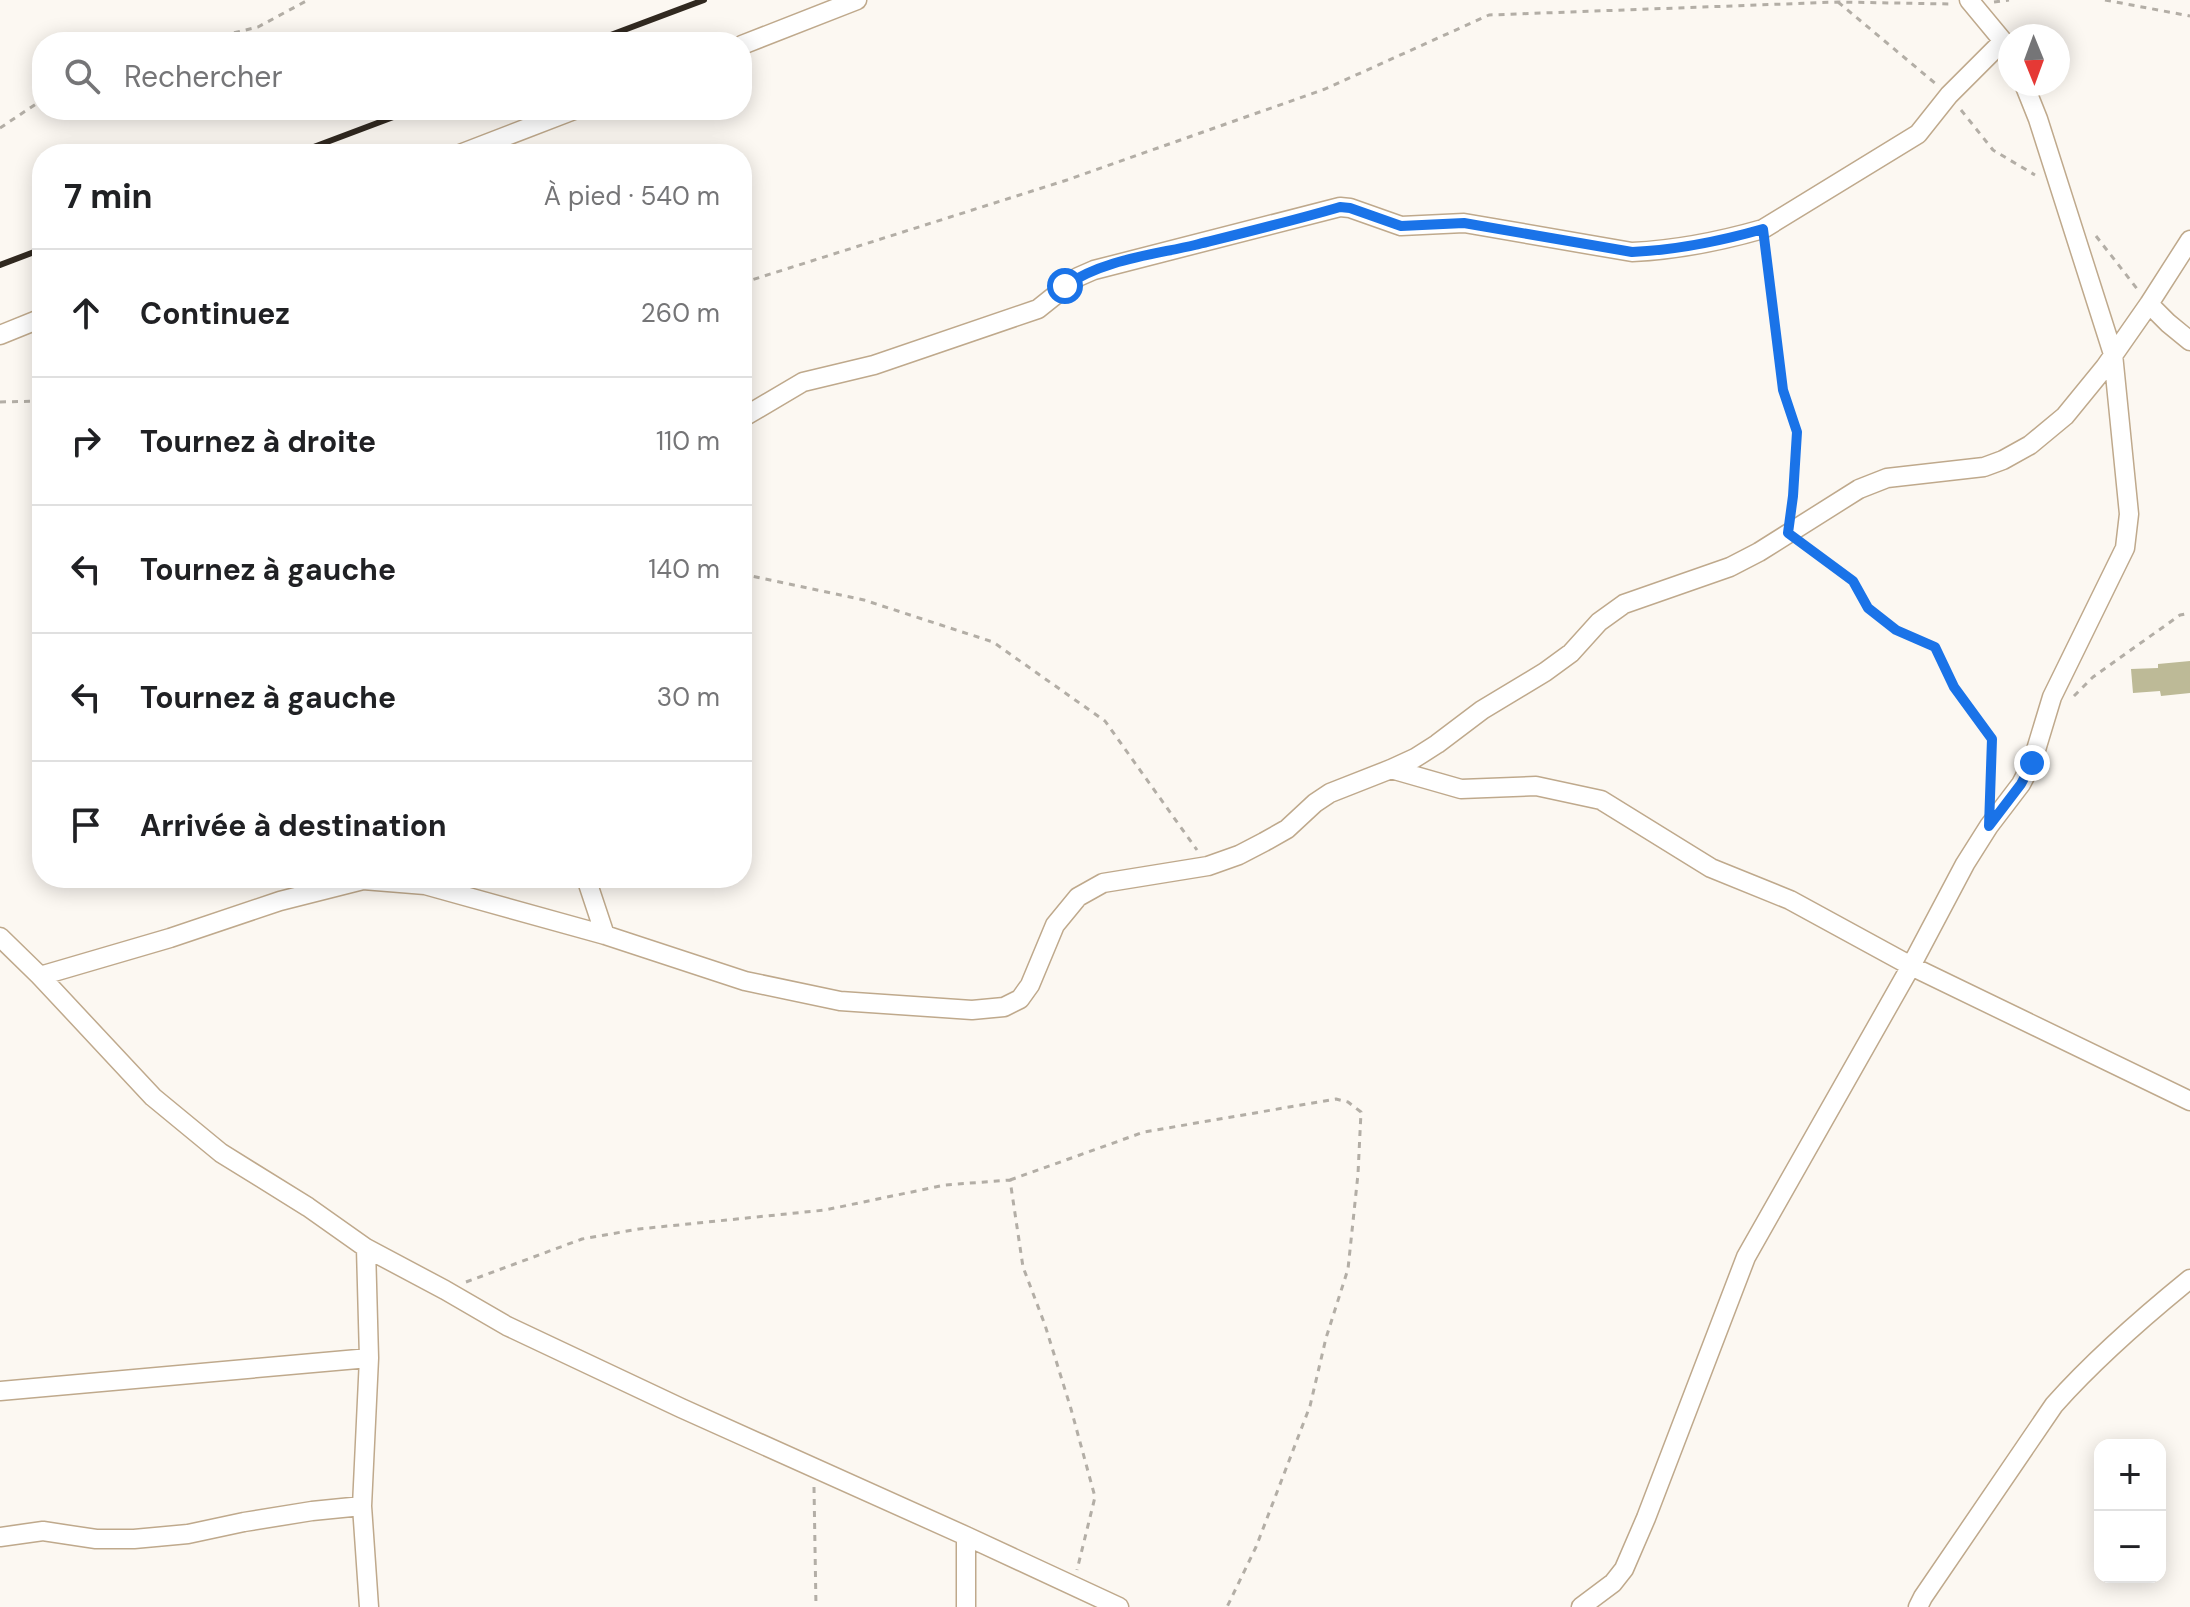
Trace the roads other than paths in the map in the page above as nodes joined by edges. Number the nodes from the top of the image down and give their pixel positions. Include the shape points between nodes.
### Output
1 (857, 0) edge
2 (1970, 2) edge
3 (1998, 37) edge
4 (752, 41) edge
5 (1998, 55) edge
6 (2029, 96) edge
7 (548, 120) edge
8 (486, 144) edge
9 (2190, 240) edge
10 (2149, 304) junction
11 (32, 322) edge
12 (0, 335) edge
13 (2190, 341) edge
14 (2113, 354) junction
15 (752, 412) edge
16 (1391, 769) junction
17 (331, 888) edge
18 (436, 888) edge
19 (589, 888) edge
20 (605, 935) junction
21 (0, 937) edge
22 (1911, 966) junction
23 (40, 976) junction
24 (2190, 1101) edge
25 (366, 1248) junction
26 (2190, 1279) edge
27 (369, 1358) junction
28 (0, 1391) edge
29 (362, 1506) junction
30 (966, 1536) junction
31 (0, 1537) edge
32 (369, 1607) edge
33 (966, 1607) edge
34 (1119, 1607) edge
35 (1581, 1607) edge
36 (1918, 1607) edge

1 - 4 street
2 - 3 street
5 - 15 street via 1949,95 1918,134 1763,229 1632,252 1464,223 1401,226 1340,207 1094,270 1038,309 874,365 803,382
6 - 14 street
7 - 8 street
9 - 10 street
10 - 13 street
10 - 14 street
11 - 12 street
14 - 16 street via 2065,416 2030,445 1984,467 1887,478 1859,489 1730,567 1624,604 1545,672
14 - 22 street via 2129,514 2125,548 2052,697 2032,763 1965,864
16 - 20 street via 1330,793 1287,829 1239,855 1208,866 1103,883 1078,897 1055,925 1030,985 1020,999 1004,1007 972,1010 840,1001 745,981
16 - 22 street via 1461,789 1536,786 1601,800 1711,868 1790,900
17 - 23 street
18 - 20 street
19 - 20 street
21 - 23 street
22 - 24 street
22 - 35 street via 1746,1257 1624,1569
23 - 25 street via 153,1097 221,1153
25 - 27 street
25 - 30 street via 507,1326
26 - 36 street via 2054,1405
27 - 28 street
27 - 29 street
29 - 31 street via 134,1539 43,1531
29 - 32 street
30 - 33 street
30 - 34 street

